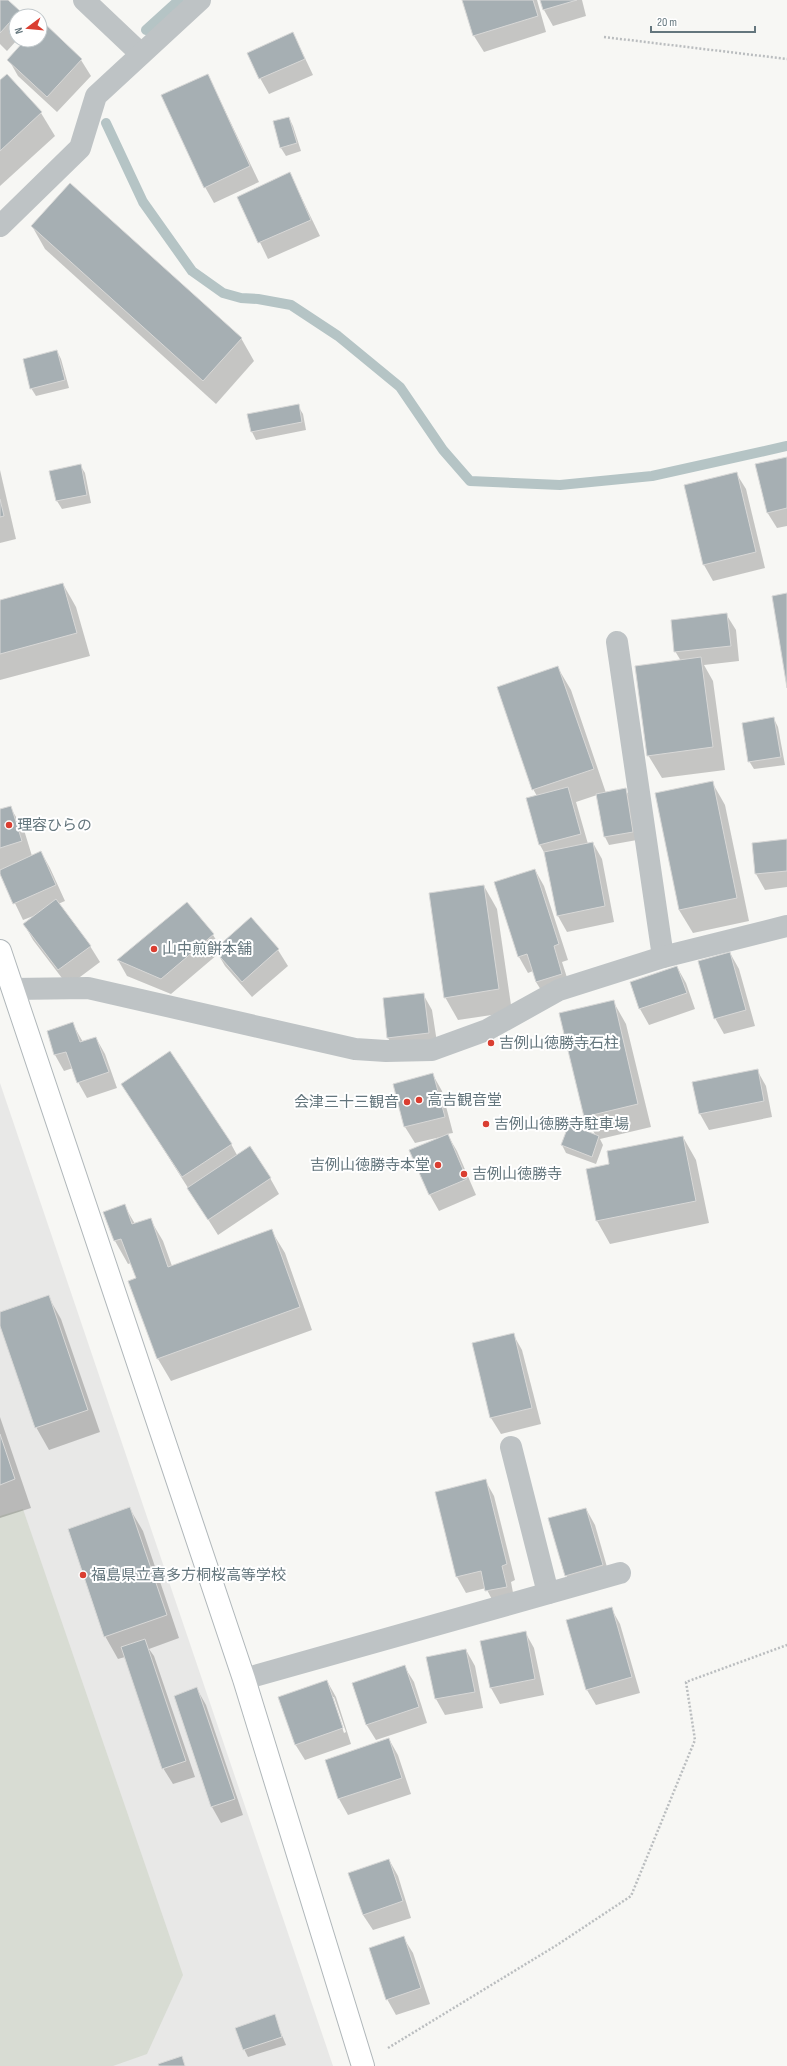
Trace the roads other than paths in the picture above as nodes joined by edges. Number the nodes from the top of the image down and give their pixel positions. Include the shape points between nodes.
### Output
1 (84, 0) edge
2 (200, 0) edge
3 (141, 54) junction
4 (0, 226) edge
5 (617, 642) dead end
6 (787, 926) edge
7 (0, 951) edge
8 (663, 957) junction
9 (13, 989) junction
10 (511, 1447) dead end
11 (620, 1573) dead end
12 (548, 1593) junction
13 (244, 1679) junction
14 (362, 2065) edge

1 - 3 street
2 - 3 street
3 - 4 street via 96,96 80,148
5 - 8 street
6 - 8 street
7 - 9 street
8 - 9 street via 559,990 487,1030 432,1050 355,1049 88,988
9 - 13 street
10 - 12 street
11 - 12 street
12 - 13 street
13 - 14 street

